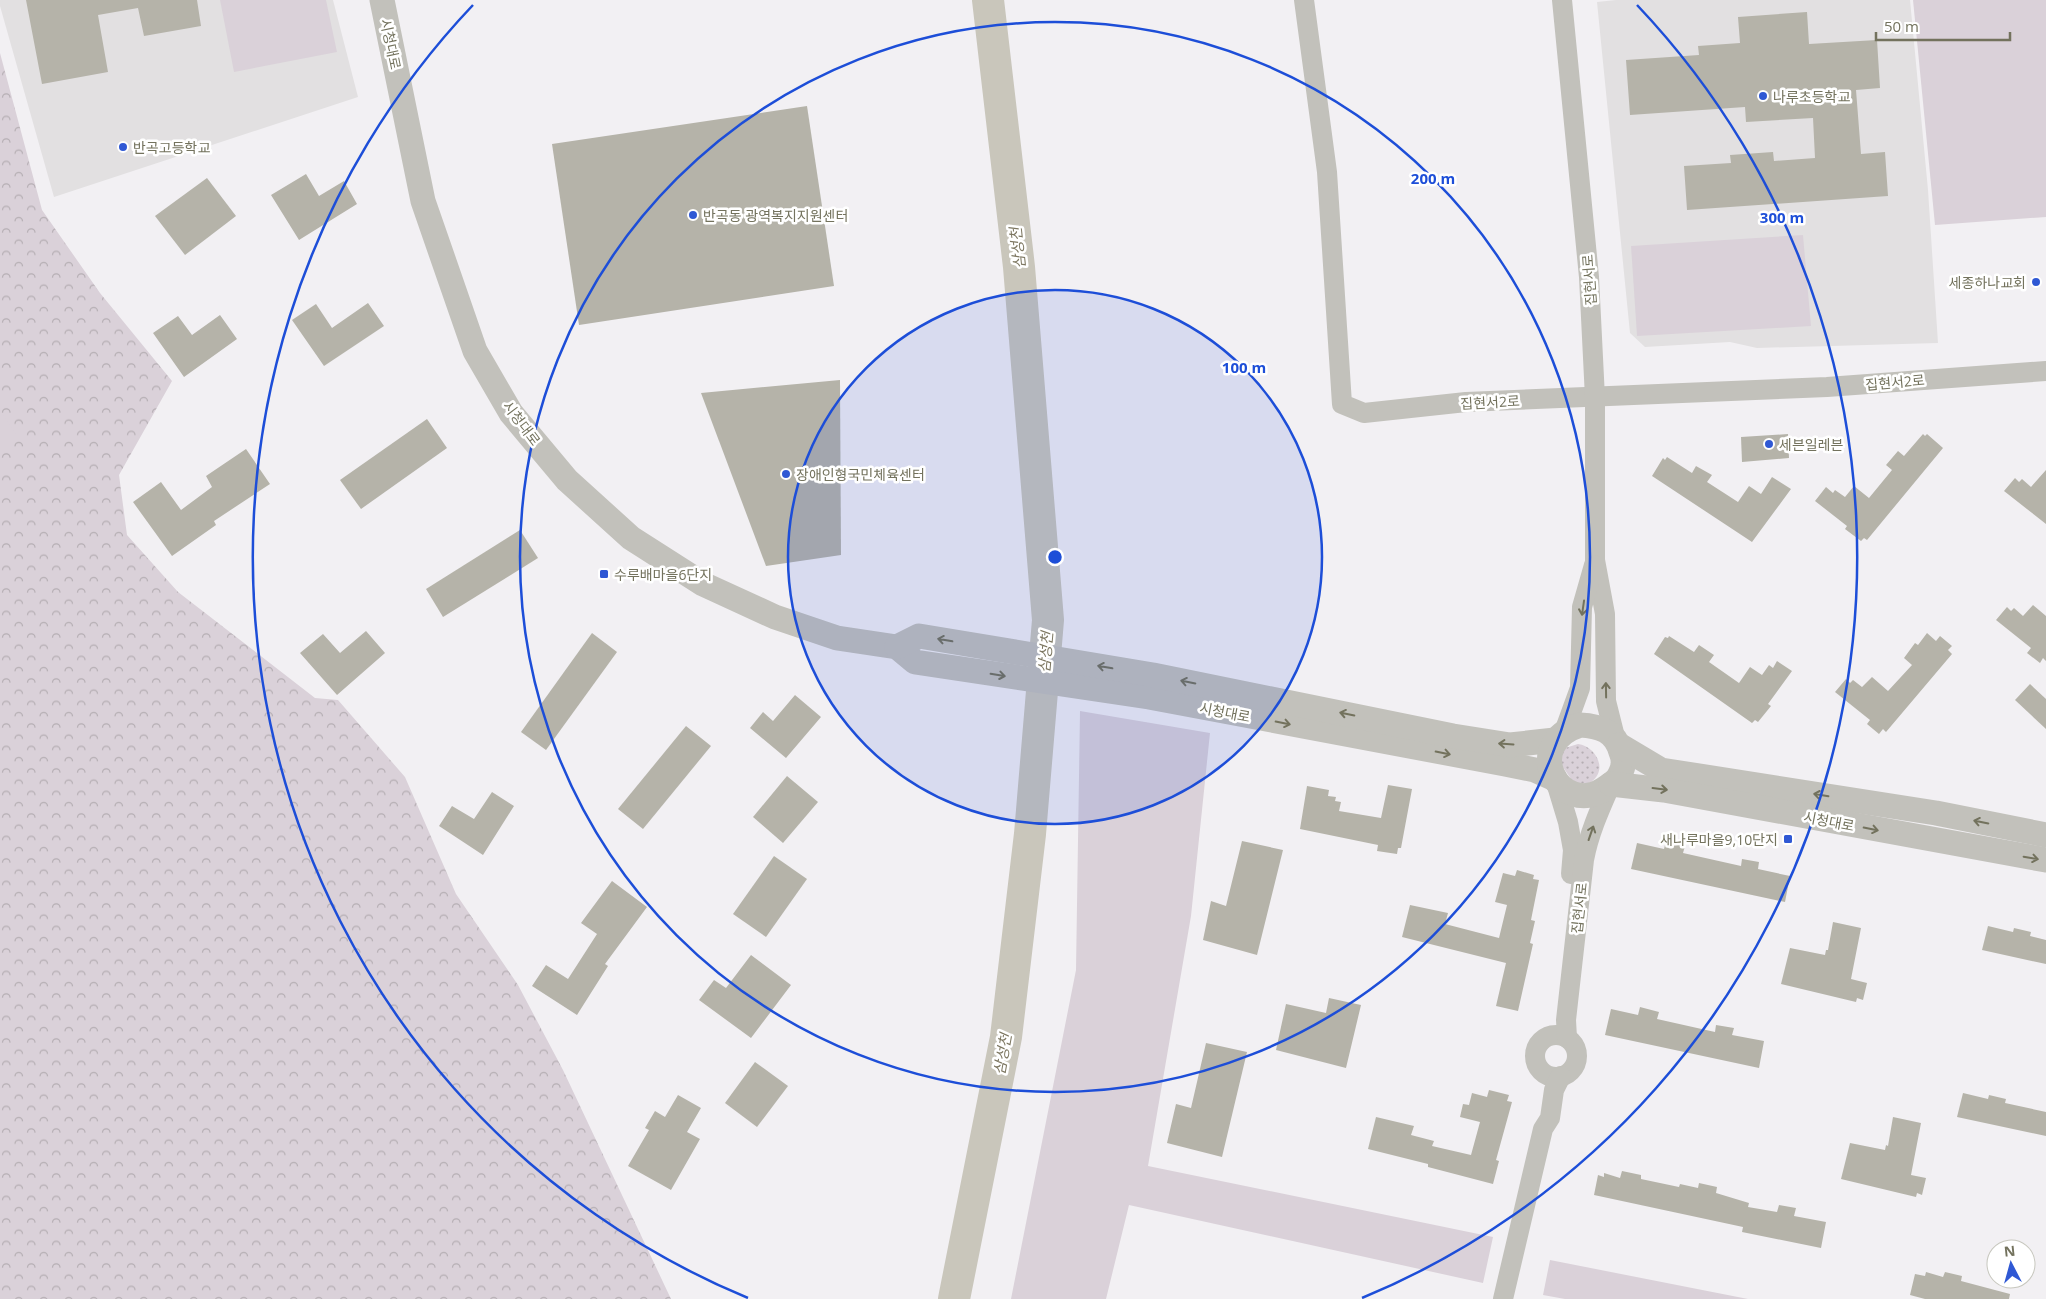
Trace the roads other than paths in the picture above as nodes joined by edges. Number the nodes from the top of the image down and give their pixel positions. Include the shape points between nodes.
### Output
1 (382, 0) edge
2 (1304, 0) edge
3 (1562, 0) edge
4 (2046, 371) edge
5 (1595, 398) junction
6 (1595, 560) junction
7 (906, 655) junction
8 (1151, 686) junction
9 (1560, 736) junction
10 (1617, 741) junction
11 (1555, 779) junction
12 (1611, 784) junction
13 (2046, 835) edge
14 (2046, 860) edge
15 (1560, 1036) junction
16 (1552, 1075) junction
17 (1503, 1299) edge

1 - 7 street, 시청대로 via 423,201 475,351 512,413 567,480 630,538 702,584 775,617 838,638
2 - 5 street, 집현서2로 via 1327,172 1342,404 1364,413 1466,402
3 - 5 street, 집현서로 via 1589,277
4 - 5 street, 집현서2로 via 1827,387
5 - 6 street, 집현서로
6 -> 9 street, 집현서로 via 1582,607 1580,688
10 -> 6 street, 집현서로 via 1606,701 1605,614
7 -> 8 street, 시청대로
8 -> 7 street, 시청대로 via 919,636
9 -> 8 street, 시청대로 via 1510,745
8 -> 11 street, 시청대로 via 1535,770
9 - 10 street via 1580,725 1594,726 1606,730
9 - 11 street via 1550,757 1550,769
10 - 12 street via 1624,759 1617,781
13 -> 10 street, 시청대로 via 1936,813 1661,770
11 - 12 street via 1573,794 1584,796 1596,794
11 - 15 street, 집현서로 via 1573,850 1558,1017
12 -> 14 street, 시청대로 via 1664,790
15 -> 12 street, 집현서로 via 1566,1020 1587,844
15 - 16 street via 1576,1049 1577,1056 1572,1069
15 - 16 street via 1540,1041 1536,1048 1535,1062
16 - 17 street via 1545,1086 1539,1116 1543,1129

